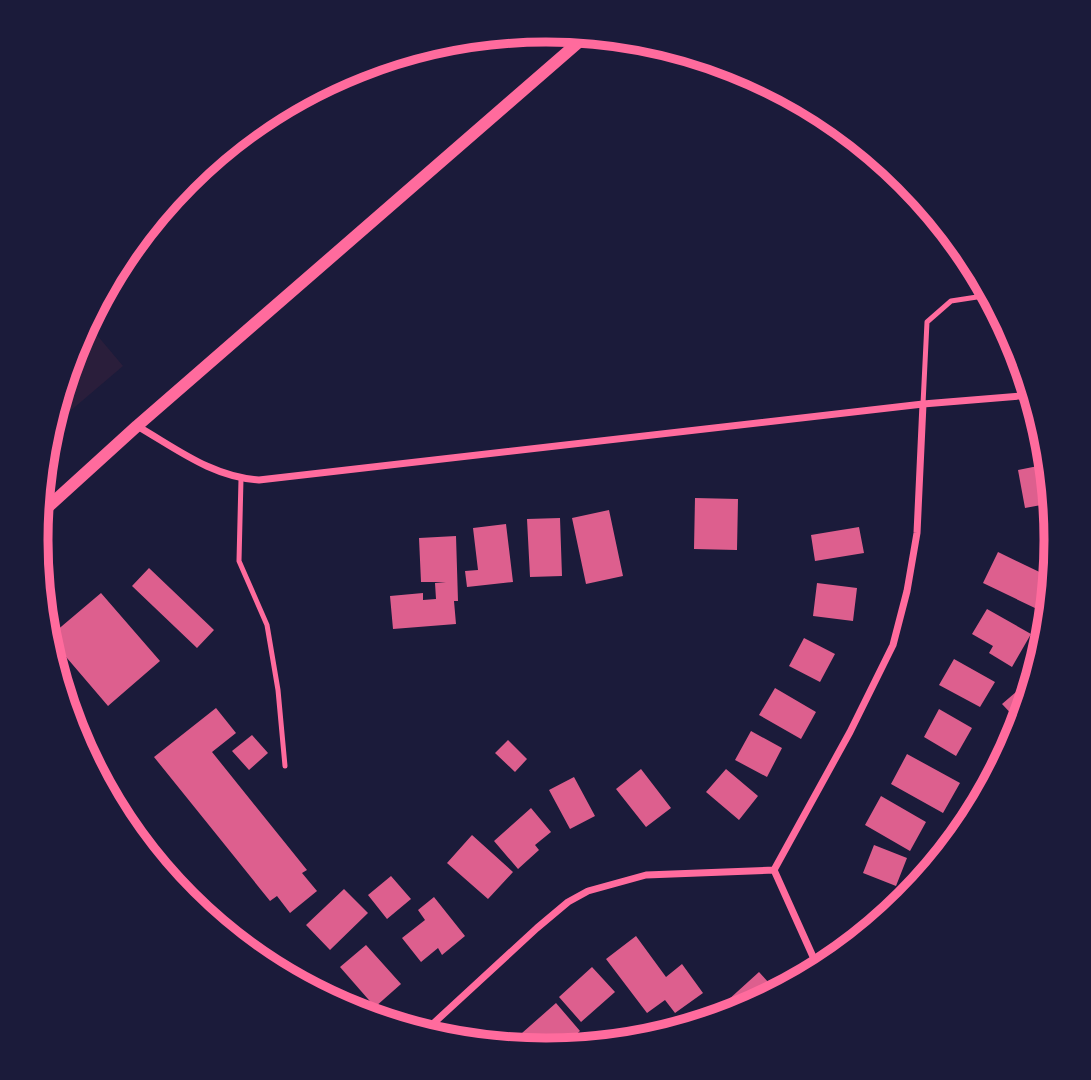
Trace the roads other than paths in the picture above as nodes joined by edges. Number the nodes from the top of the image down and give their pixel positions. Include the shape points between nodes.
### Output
1 (577, 43) edge
2 (980, 297) edge
3 (1022, 397) edge
4 (923, 404) junction
5 (137, 426) junction
6 (241, 479) junction
7 (49, 506) edge
8 (285, 766) dead end
9 (774, 870) junction
10 (814, 959) edge
11 (432, 1024) edge

1 - 5 street
2 - 4 lane via 951,301 927,322
3 - 4 street
4 - 6 street
4 - 9 street via 917,533 892,645
5 - 6 street via 212,470
5 - 7 street
6 - 8 lane via 239,561 267,625
9 - 10 street
9 - 11 street via 646,875 588,891 537,928

